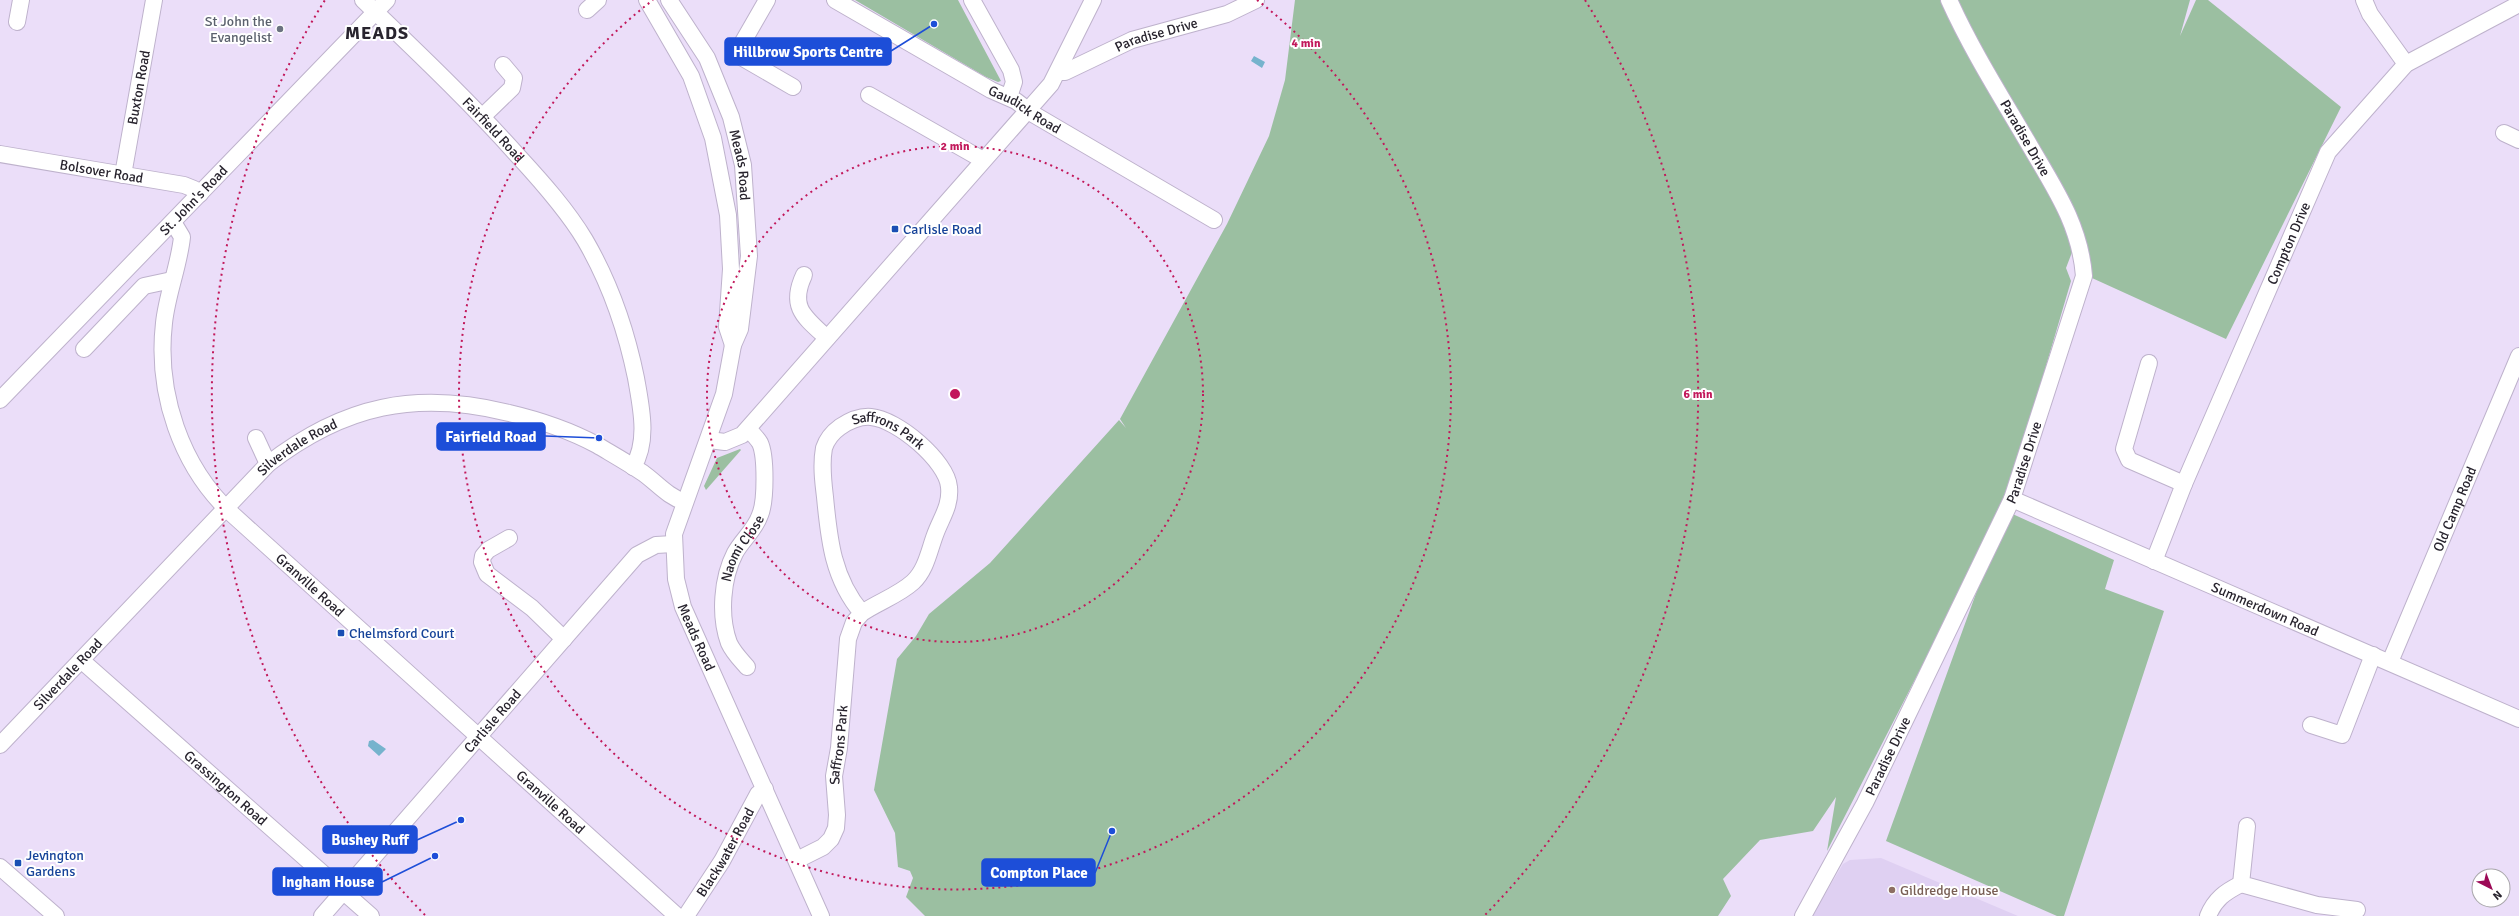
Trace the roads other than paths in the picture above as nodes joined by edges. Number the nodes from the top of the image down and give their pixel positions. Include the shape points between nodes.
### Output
1 (21, 0) edge
2 (154, 0) edge
3 (363, 0) edge
4 (387, 0) edge
5 (647, 0) edge
6 (669, 0) edge
7 (767, 0) edge
8 (835, 0) edge
9 (972, 0) edge
10 (1093, 0) edge
11 (1256, 0) edge
12 (1949, 0) edge
13 (2364, 0) edge
14 (2519, 4) edge
15 (375, 12) junction
16 (17, 22) dead end
17 (2406, 64) junction
18 (503, 65) dead end
19 (1059, 72) junction
20 (793, 87) dead end
21 (869, 94) dead end
22 (1009, 97) junction
23 (1028, 110) junction
24 (483, 116) junction
25 (2504, 133) dead end
26 (2519, 140) edge
27 (0, 154) edge
28 (983, 160) junction
29 (123, 175) junction
30 (200, 194) junction
31 (1214, 220) dead end
32 (172, 222) junction
33 (804, 275) dead end
34 (172, 280) junction
35 (827, 338) junction
36 (733, 345) junction
37 (84, 349) dead end
38 (2519, 356) edge
39 (2149, 363) dead end
40 (0, 400) edge
41 (748, 429) junction
42 (256, 438) dead end
43 (709, 440) junction
44 (268, 464) junction
45 (633, 467) junction
46 (2184, 484) junction
47 (2012, 499) junction
48 (685, 502) junction
49 (226, 508) junction
50 (509, 538) dead end
51 (673, 544) junction
52 (2154, 561) junction
53 (862, 613) junction
54 (564, 639) junction
55 (2373, 655) junction
56 (81, 660) junction
57 (2390, 662) junction
58 (747, 667) dead end
59 (2519, 719) edge
60 (2311, 725) dead end
61 (479, 736) junction
62 (0, 745) edge
63 (765, 789) junction
64 (2247, 826) dead end
65 (797, 860) junction
66 (0, 867) edge
67 (2241, 884) junction
68 (344, 892) junction
69 (2359, 909) edge
70 (56, 916) edge
71 (322, 916) edge
72 (371, 916) edge
73 (677, 916) edge
74 (686, 916) edge
75 (821, 916) edge
76 (1803, 916) edge
77 (2208, 916) edge

1 - 16 street
2 - 29 street, Buxton Road
3 - 15 street, Fairfield Road
4 - 15 street, St. John's Road
5 - 36 street, Meads Road via 690,76 712,138 728,215 731,270 727,327
6 - 36 street, Meads Road via 707,58 740,145 749,256 740,329
7 - 20 street via 736,54
8 - 22 street, Gaudick Road via 991,90
9 - 22 street via 1012,70 1014,82
10 - 19 street
11 - 19 street, Paradise Drive via 1227,14 1132,40 1065,72
12 - 47 street, Paradise Drive via 1962,30 2059,196 2076,230 2082,254 2084,276
13 - 17 street via 2370,14
14 - 17 street, Compton Drive
15 - 24 street, Fairfield Road
15 - 30 street, St. John's Road
17 - 46 street, Compton Drive via 2328,152
18 - 24 street via 514,78 512,88
19 - 23 street
21 - 28 street
22 - 23 street, Gaudick Road
23 - 28 street
23 - 31 street, Gaudick Road
24 - 45 street, Fairfield Road via 542,182 584,239 606,282 628,341 638,389 643,437
25 - 26 street
27 - 29 street, Bolsover Road
28 - 35 street
29 - 30 street, Bolsover Road via 184,185
30 - 32 street, St. John's Road
32 - 34 street, Granville Road via 182,237
32 - 40 street, St. John's Road
33 - 35 street via 798,306 808,322
34 - 37 street via 144,286
34 - 49 street, Granville Road via 164,324 166,387 183,449 194,470
35 - 41 street
36 - 43 street, Meads Road via 726,386
38 - 57 street, Old Camp Road
39 - 46 street via 2124,449 2129,460
41 - 43 street via 732,440
41 - 58 street, Naomi Close via 760,442 763,452 764,503 760,516 735,553 728,570 723,615 729,643
42 - 44 street
43 - 48 street, Meads Road
44 - 45 street, Silverdale Road via 312,433 338,421 378,408 427,402 479,405 528,417 562,428 596,444
44 - 49 street, Silverdale Road
45 - 48 street, Silverdale Road via 668,494
46 - 52 street, Compton Drive
47 - 52 street, Summerdown Road
47 - 76 street, Paradise Drive via 1865,803
48 - 51 street, Meads Road via 678,519
49 - 56 street, Silverdale Road
49 - 61 street, Granville Road
50 - 54 street via 488,550 483,556 482,562 487,574 532,608
51 - 54 street, Carlisle Road via 656,545 637,555
51 - 63 street, Meads Road via 676,579 683,607
52 - 55 street, Summerdown Road
53 - 53 street, Saffrons Park via 847,596 834,558 827,518 823,465 825,447 832,434 853,420 870,417 888,422 927,451 947,477 950,494 946,511 919,575 906,588
53 - 65 street, Saffrons Park via 854,622 848,639 839,748 834,776 838,814 836,828 823,847
54 - 61 street, Carlisle Road
55 - 57 street, Summerdown Road
55 - 60 street via 2342,735
56 - 62 street, Silverdale Road
56 - 68 street, Grassington Road
57 - 59 street, Summerdown Road
61 - 68 street, Carlisle Road
61 - 73 street, Granville Road
63 - 65 street, Meads Road
63 - 74 street, Blackwater Road via 758,794 722,861
64 - 67 street
65 - 75 street, Meads Road
66 - 70 street
67 - 69 street via 2317,905
67 - 77 street via 2225,891 2213,904
68 - 71 street, Carlisle Road
68 - 72 street, Grassington Road

